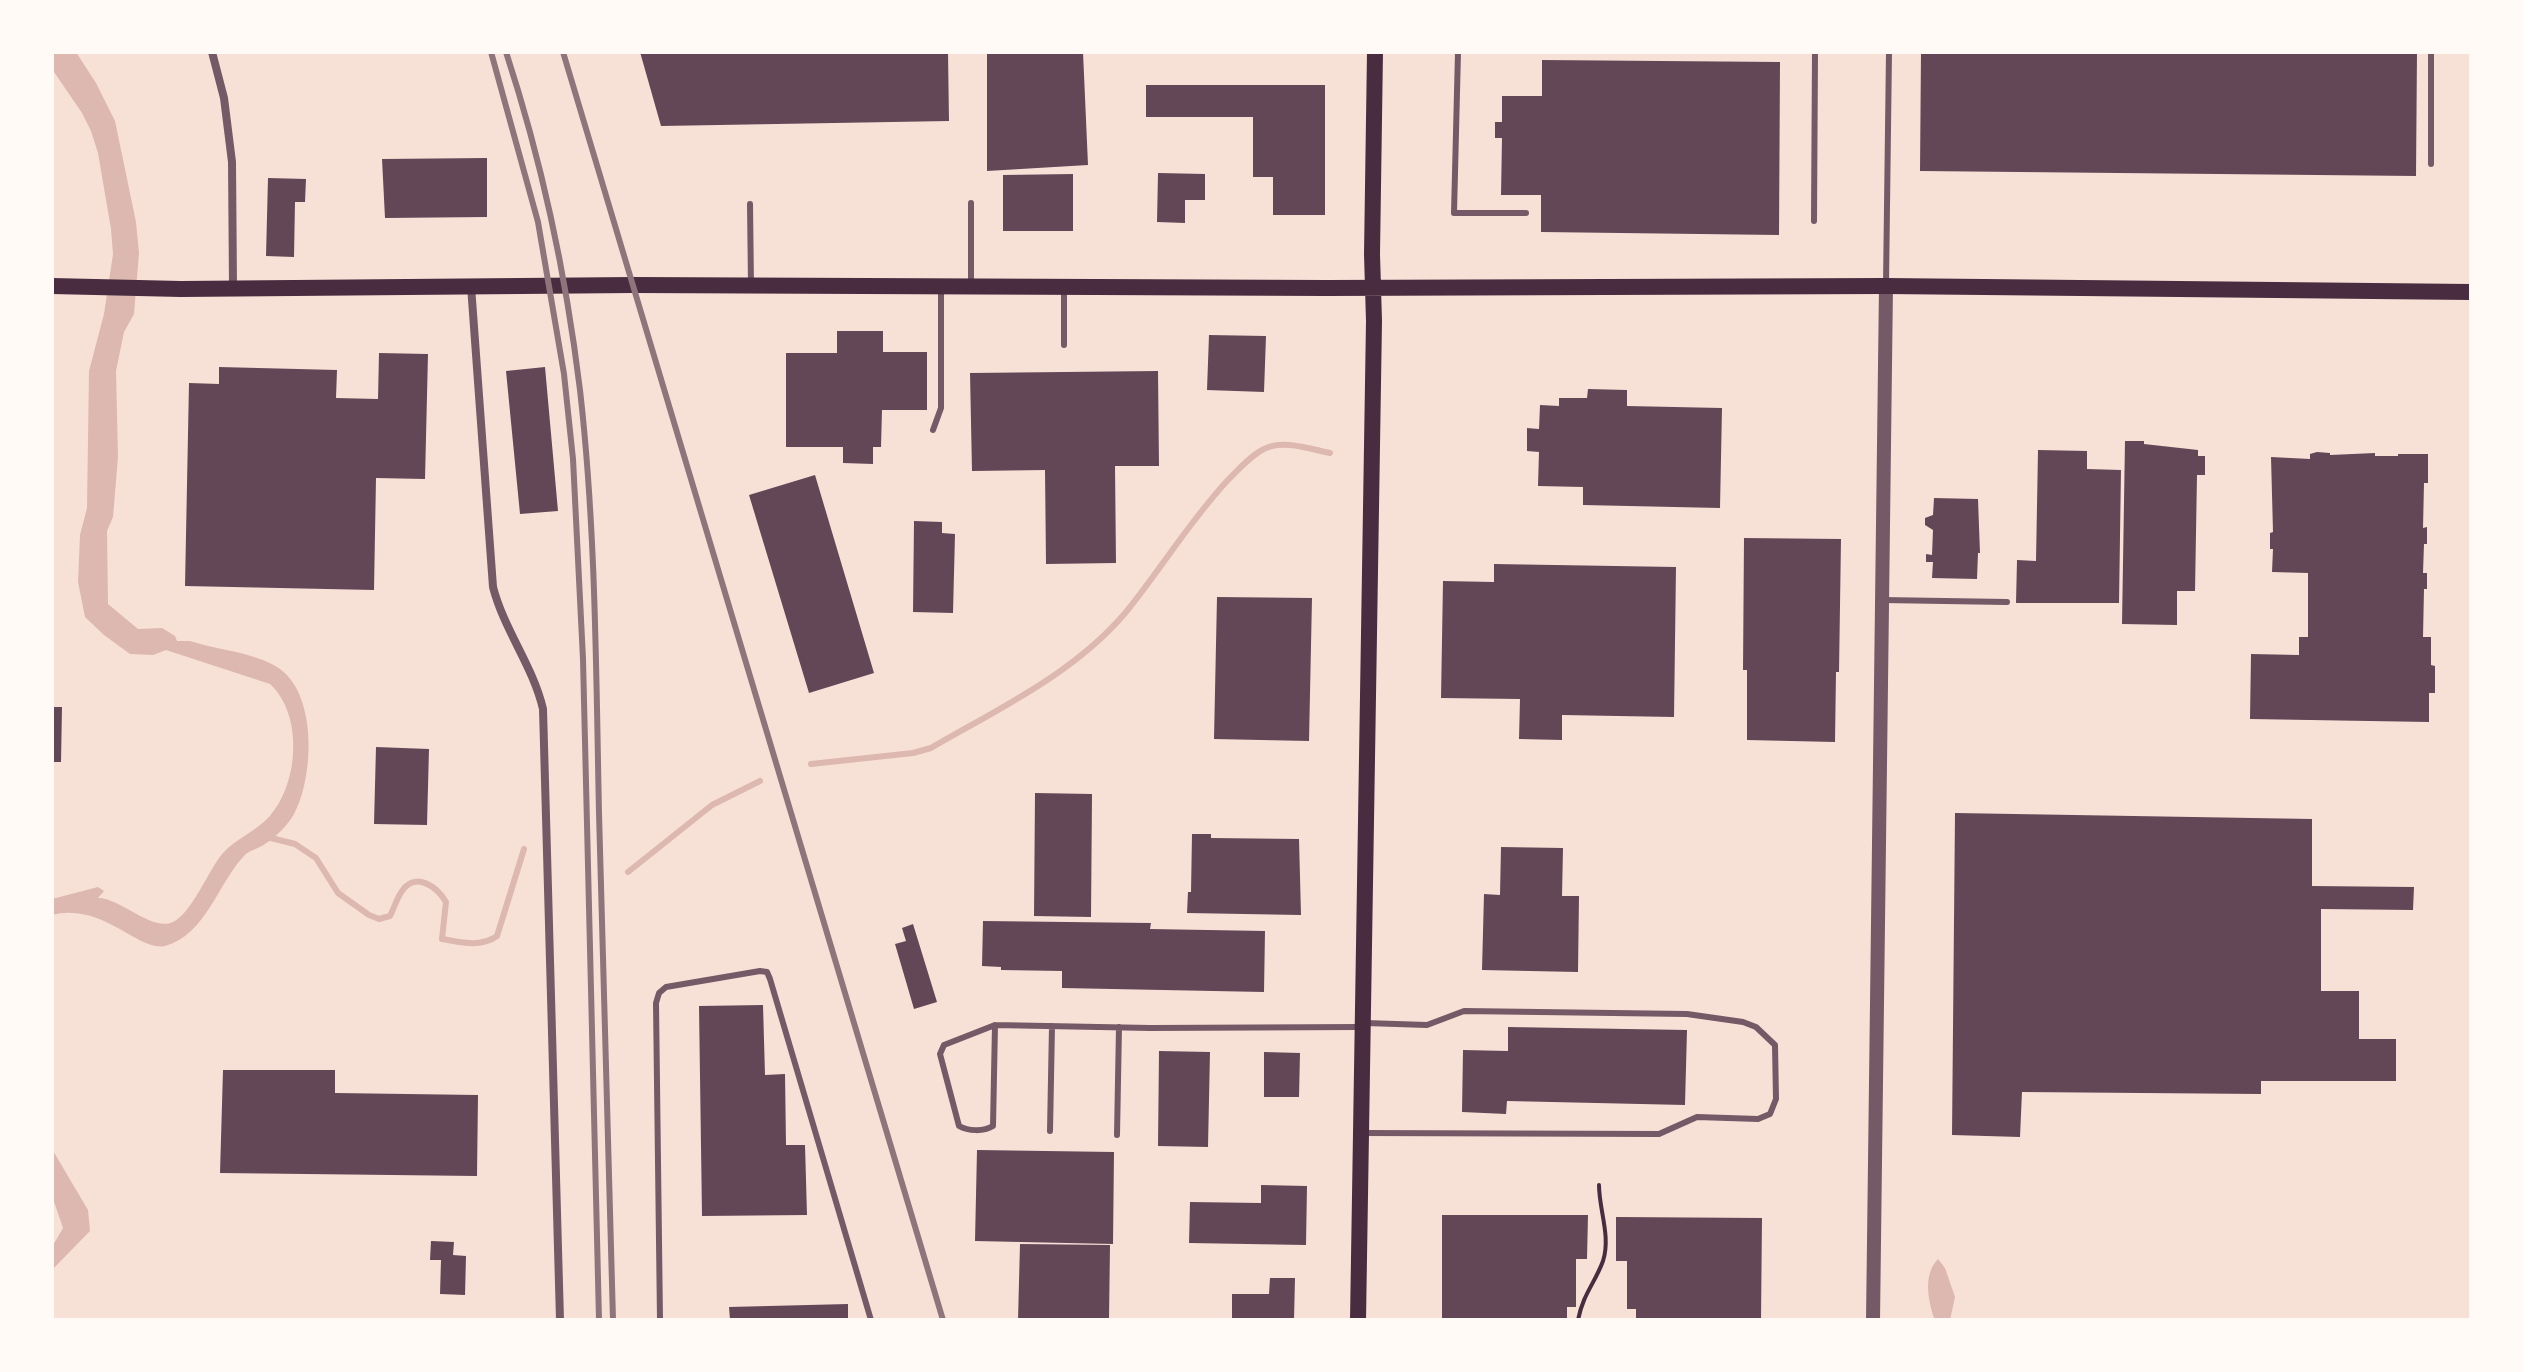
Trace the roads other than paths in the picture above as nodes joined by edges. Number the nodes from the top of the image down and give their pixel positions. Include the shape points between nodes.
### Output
1 (212, 52) edge
2 (1375, 52) edge
3 (1458, 52) edge
4 (1815, 52) edge
5 (1889, 52) edge
6 (2431, 52) edge
7 (2431, 164) dead end
8 (971, 203) dead end
9 (750, 204) dead end
10 (1526, 213) dead end
11 (1814, 221) dead end
12 (52, 286) edge
13 (471, 286) junction
14 (751, 286) junction
15 (1886, 286) junction
16 (233, 287) junction
17 (941, 287) junction
18 (971, 287) junction
19 (1064, 287) junction
20 (1373, 287) junction
21 (2471, 292) edge
22 (1064, 345) dead end
23 (933, 430) dead end
24 (1882, 600) junction
25 (2007, 602) dead end
26 (995, 1025) junction
27 (1363, 1025) junction
28 (1052, 1026) junction
29 (1119, 1027) junction
30 (1050, 1131) dead end
31 (1361, 1133) junction
32 (1117, 1135) dead end
33 (560, 1320) edge
34 (660, 1320) edge
35 (871, 1320) edge
36 (1358, 1320) edge
37 (1873, 1320) edge

1 - 16 street via 232,162
2 - 20 main road
3 - 10 lane via 1454,213
4 - 11 lane
5 - 15 lane
6 - 7 lane
8 - 18 lane
9 - 14 lane
12 - 16 main road
13 - 14 main road
13 - 16 main road
13 - 33 street via 493,587 543,709
14 - 17 main road
15 - 20 main road
15 - 21 main road
15 - 24 street
17 - 18 main road
17 - 23 lane via 941,408
18 - 19 main road
19 - 20 main road
19 - 22 lane
20 - 27 main road
24 - 25 lane
24 - 37 street
26 - 26 lane via 944,1045 940,1054 959,1126 966,1130 993,1126
26 - 28 lane
27 - 29 lane
27 - 31 main road
27 - 31 lane via 1427,1025 1464,1011 1687,1014 1756,1027 1775,1045 1777,1062 1776,1099 1770,1114 1758,1119 1697,1117 1659,1134
28 - 29 lane
28 - 30 lane
29 - 32 lane
31 - 36 main road
34 - 35 lane via 656,1003 666,987 760,971 770,979

